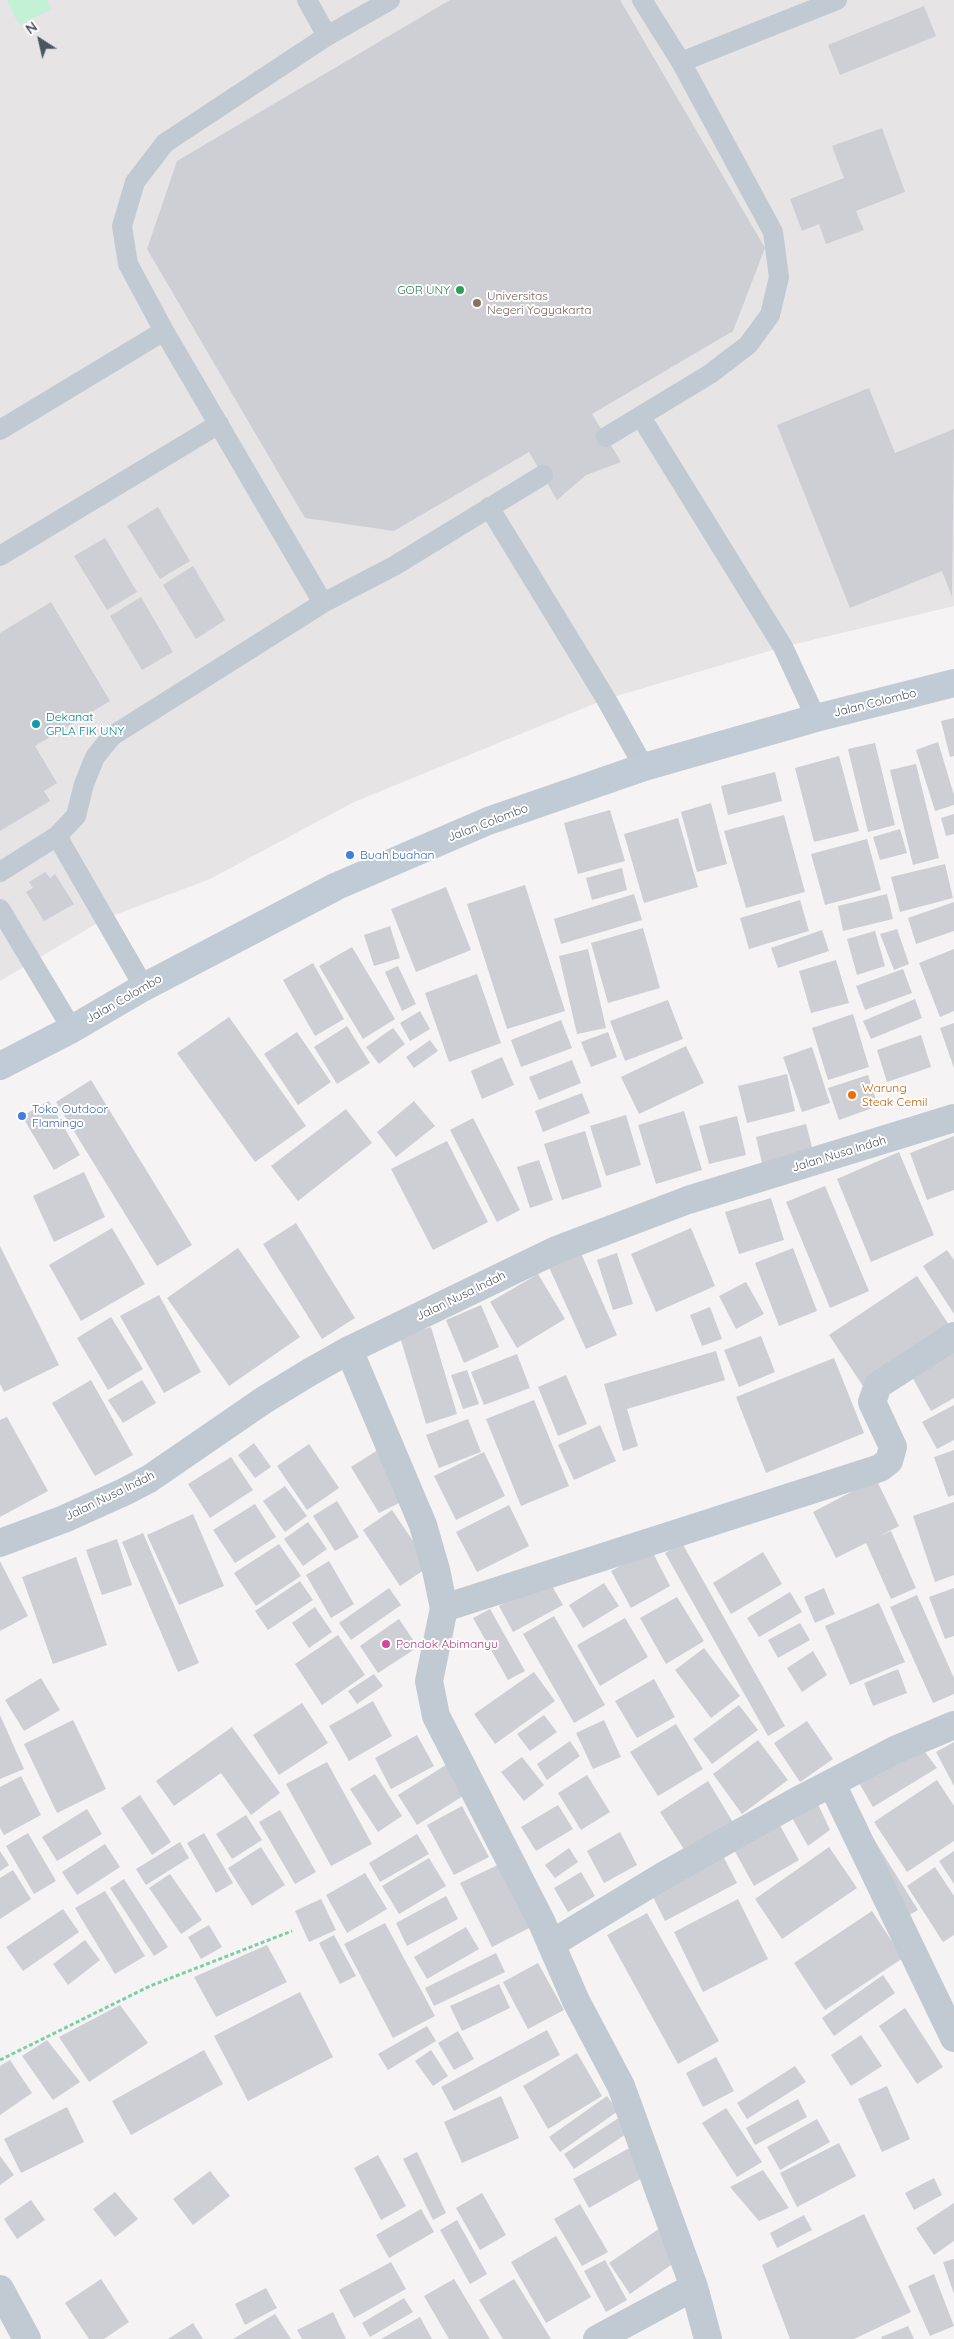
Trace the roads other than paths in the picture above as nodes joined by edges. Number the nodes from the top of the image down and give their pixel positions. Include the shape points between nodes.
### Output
1 (307, 0) edge
2 (390, 0) edge
3 (642, 0) edge
4 (837, 0) edge
5 (327, 36) junction
6 (680, 62) junction
7 (164, 331) junction
8 (641, 417) junction
9 (219, 424) junction
10 (0, 430) edge
11 (606, 438) dead end
12 (543, 475) dead end
13 (489, 507) junction
14 (0, 556) edge
15 (323, 603) junction
16 (954, 683) edge
17 (816, 718) junction
18 (644, 766) junction
19 (57, 836) junction
20 (0, 872) edge
21 (0, 909) edge
22 (144, 987) junction
23 (72, 1029) junction
24 (0, 1066) edge
25 (954, 1118) edge
26 (954, 1336) edge
27 (349, 1350) junction
28 (0, 1543) edge
29 (444, 1608) junction
30 (954, 1725) edge
31 (832, 1784) junction
32 (551, 1944) junction
33 (954, 2038) edge
34 (694, 2287) junction
35 (0, 2289) edge
36 (27, 2339) edge
37 (597, 2339) edge
38 (708, 2339) edge

1 - 5 lane
2 - 5 lane
3 - 6 lane
4 - 6 lane
5 - 7 lane via 165,143 135,182 122,226 128,264
6 - 8 lane via 773,232 779,277 770,315 748,344 710,374
7 - 9 lane
7 - 10 lane
8 - 11 lane
8 - 17 lane via 783,647
9 - 14 lane
9 - 15 lane
12 - 13 lane
13 - 15 lane via 394,566
13 - 18 lane
15 - 19 lane via 112,736 95,757 76,816
16 - 17 main road, Jalan Colombo
17 - 18 main road, Jalan Colombo
18 - 22 main road, Jalan Colombo via 488,821 337,886
19 - 20 lane
19 - 22 lane
21 - 23 lane
22 - 23 main road, Jalan Colombo
23 - 24 main road, Jalan Colombo
25 - 27 street, Jalan Nusa Indah via 688,1200 610,1229 540,1258
26 - 29 street via 878,1385 872,1402 893,1447 889,1462 880,1468
27 - 28 street, Jalan Nusa Indah via 264,1400 149,1479
27 - 29 street via 423,1525
29 - 32 street via 429,1681 436,1716
30 - 31 street via 895,1750
31 - 32 street via 663,1876
31 - 33 street
32 - 34 street via 620,2086
34 - 37 street
34 - 38 street
35 - 36 street

